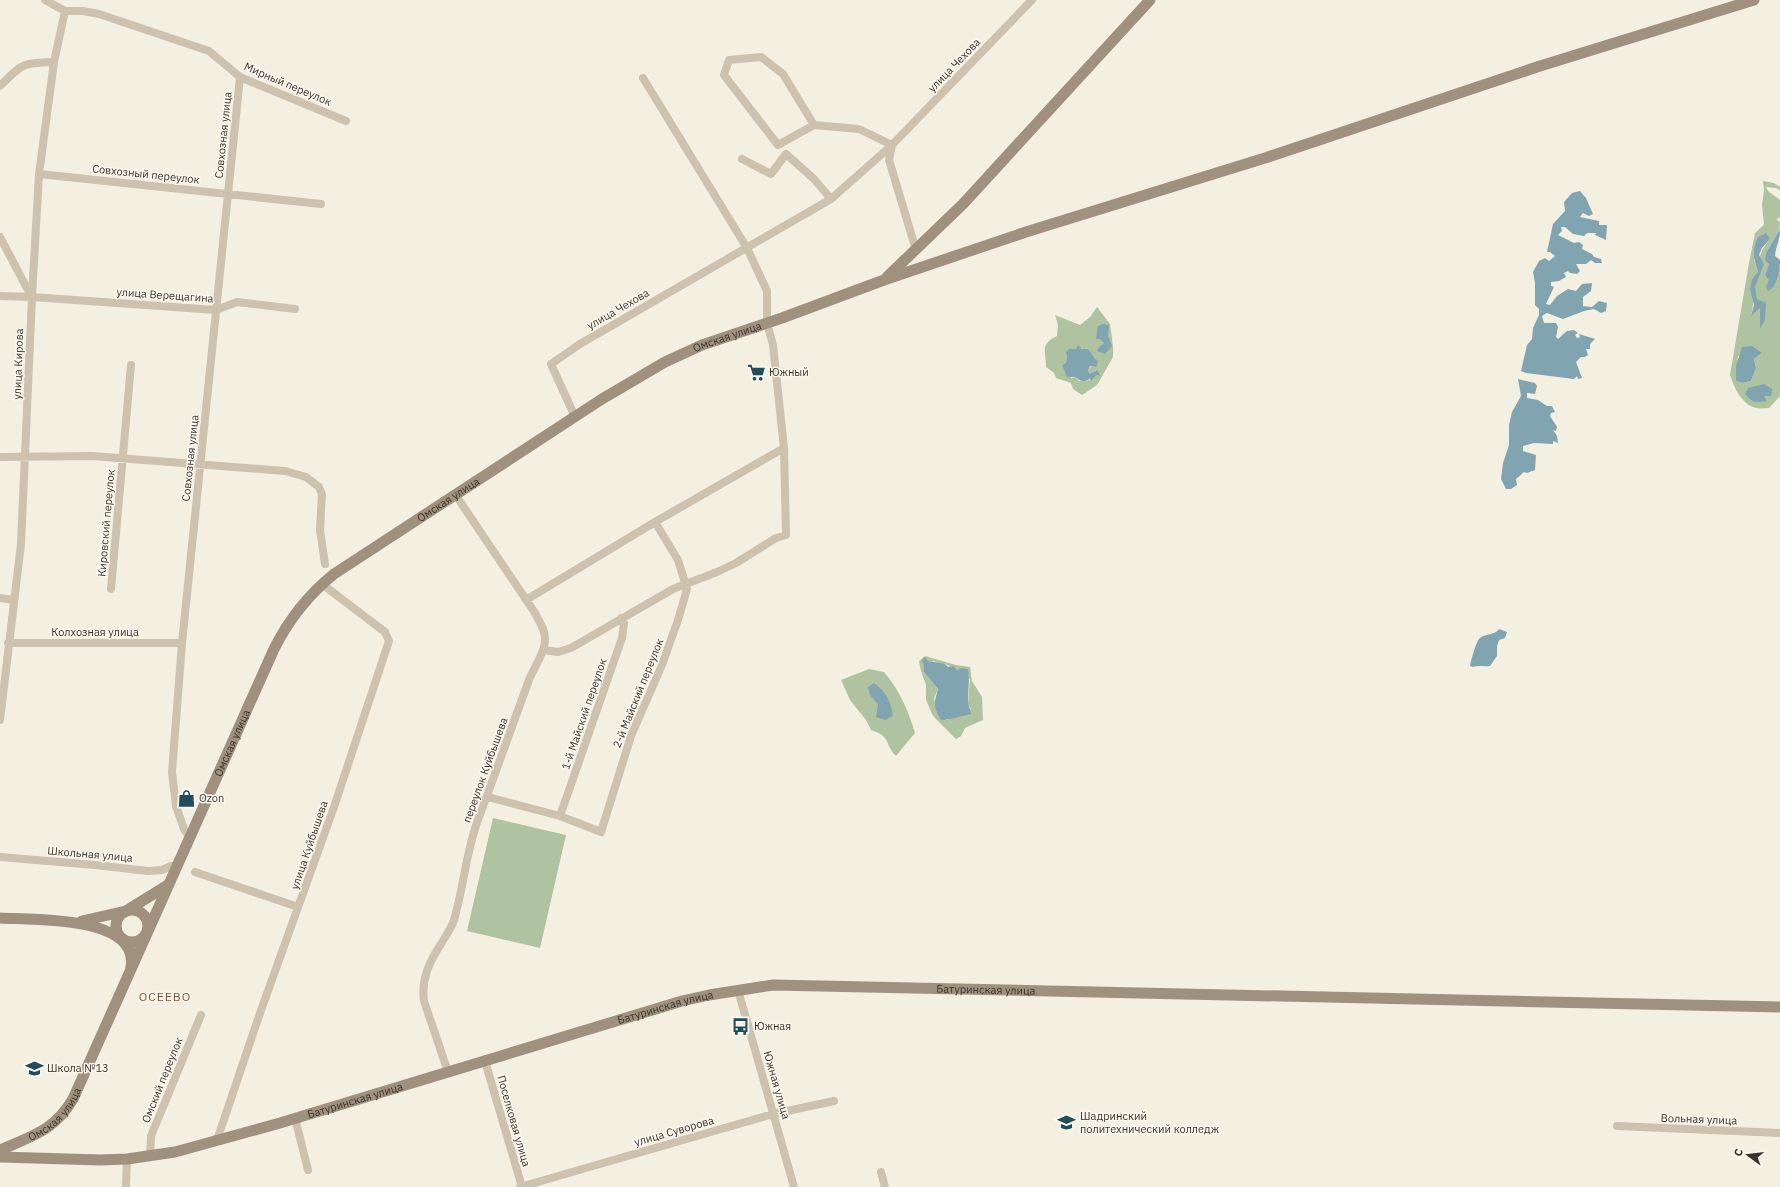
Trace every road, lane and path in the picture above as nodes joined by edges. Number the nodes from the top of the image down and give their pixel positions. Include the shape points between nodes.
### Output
1 (45, 0) edge
2 (1032, 0) edge
3 (1150, 0) edge
4 (1754, 0) edge
5 (65, 10) junction
6 (54, 62) junction
7 (240, 77) junction
8 (643, 78) dead end
9 (0, 86) edge
10 (346, 121) dead end
11 (814, 125) junction
12 (892, 145) junction
13 (742, 159) dead end
14 (39, 174) junction
15 (228, 193) junction
16 (831, 199) junction
17 (321, 204) dead end
18 (0, 237) edge
19 (747, 248) junction
20 (916, 250) junction
21 (884, 280) junction
22 (0, 296) edge
23 (32, 297) junction
24 (295, 309) dead end
25 (216, 310) junction
26 (767, 323) junction
27 (131, 365) dead end
28 (575, 417) junction
29 (784, 448) junction
30 (25, 456) junction
31 (0, 457) edge
32 (124, 458) junction
33 (200, 466) junction
34 (455, 494) junction
35 (655, 522) junction
36 (325, 564) dead end
37 (686, 583) junction
38 (322, 584) junction
39 (111, 589) dead end
40 (0, 598) edge
41 (14, 600) junction
42 (526, 600) junction
43 (621, 618) junction
44 (8, 643) junction
45 (182, 643) junction
46 (543, 650) junction
47 (2, 673) edge
48 (0, 720) edge
49 (488, 797) junction
50 (560, 816) junction
51 (190, 838) junction
52 (0, 858) edge
53 (177, 866) junction
54 (196, 872) dead end
55 (169, 884) junction
56 (298, 907) junction
57 (126, 911) junction
58 (0, 918) edge
59 (71, 922) junction
60 (148, 933) junction
61 (122, 939) junction
62 (130, 971) junction
63 (738, 990) junction
64 (1780, 1007) edge
65 (201, 1015) dead end
66 (485, 1061) junction
67 (448, 1072) junction
68 (834, 1101) dead end
69 (773, 1114) junction
70 (295, 1118) junction
71 (1617, 1126) dead end
72 (1780, 1133) edge
73 (217, 1140) junction
74 (0, 1150) edge
75 (150, 1156) junction
76 (0, 1157) edge
77 (127, 1159) junction
78 (308, 1170) dead end
79 (881, 1172) dead end
80 (126, 1187) edge
81 (521, 1187) edge
82 (794, 1187) edge
83 (885, 1187) edge

1 - 5 street, Мирный переулок
2 - 12 street, улица Чехова
3 - 20 street via 964,204
4 - 21 street, Омская улица via 1026,232
5 - 6 street, улица Кирова
5 - 7 street, Мирный переулок via 99,14 209,51
6 - 9 street via 28,63 20,66
6 - 14 street, улица Кирова
7 - 10 street, Мирный переулок
7 - 15 street, Совхозная улица
8 - 19 street
11 - 11 street via 778,145 724,75 729,60 761,57 783,74
11 - 12 street via 859,129
12 - 16 street, улица Чехова
12 - 20 street via 889,160
13 - 16 street via 771,174 786,154 814,179
14 - 15 street, Совхозный переулок
14 - 23 street, улица Кирова
15 - 17 street, Совхозный переулок
15 - 25 street, Совхозная улица
16 - 19 street, улица Чехова
18 - 23 street
19 - 26 street via 767,291
19 - 28 street, улица Чехова via 580,344 551,364
20 - 21 street
21 - 26 street, Омская улица
22 - 23 street, улица Верещагина
23 - 25 street, улица Верещагина
23 - 30 street, улица Кирова
24 - 25 street, улица Верещагина via 237,302
25 - 33 street, Совхозная улица
26 - 28 street, Омская улица via 702,345 665,362
26 - 29 street via 773,345
27 - 32 street, Кировский переулок
28 - 34 street, Омская улица
29 - 35 street
29 - 37 street via 786,535 776,538 736,563
30 - 31 street, Кировский переулок
30 - 32 street, Кировский переулок
30 - 41 street, улица Кирова via 21,544
32 - 33 street, Кировский переулок
32 - 39 street, Кировский переулок
33 - 36 street, Кировский переулок via 285,472 312,481 322,494 320,530
33 - 45 street, Совхозная улица
34 - 38 street, Омская улица
34 - 42 street, переулок Куйбышева
35 - 37 street, 2-й Майский переулок via 678,560
35 - 42 street
37 - 43 street
37 - 50 street, 2-й Майский переулок via 687,589 678,620 651,693 631,736 601,832
38 - 51 street, Омская улица via 302,605 282,633
38 - 56 street, улица Куйбышева via 385,632 389,641
40 - 41 street
41 - 44 street, улица Кирова
42 - 46 street, переулок Куйбышева via 544,629 546,639
43 - 46 street via 571,648 558,652
43 - 50 street, 1-й Майский переулок via 624,623 622,638
44 - 45 street, Колхозная улица
44 - 47 street, улица Кирова
45 - 51 street, Совхозная улица via 173,787 176,806
46 - 49 street, переулок Куйбышева via 532,673
47 - 48 street, улица Кирова
49 - 50 street, 2-й Майский переулок
49 - 67 street, переулок Куйбышева via 470,849 454,922 435,953 424,981 424,1001
51 - 53 street, Омская улица
52 - 53 street, Школьная улица via 148,871
53 - 55 street, Омская улица
54 - 56 street
55 - 57 street
55 - 60 street, Омская улица
56 - 73 street, улица Куйбышева
57 - 59 street via 92,920
57 - 60 street via 135,910 143,914
57 - 61 street via 119,916 115,924 116,932
58 - 59 street
59 - 61 street via 100,928
60 - 61 street via 135,942
60 - 62 street, Омская улица
61 - 62 street, Омская улица via 131,955
62 - 74 street, Омская улица via 65,1112 48,1128
63 - 64 street, Батуринская улица via 791,984
63 - 66 street, Батуринская улица via 682,1001
63 - 69 street, Южная улица
65 - 75 street, Омский переулок via 151,1136
66 - 67 street, Батуринская улица
66 - 81 street, Поселковая улица
67 - 70 street, Батуринская улица
68 - 69 street, улица Суворова
69 - 81 street, улица Суворова
69 - 82 street, Южная улица
70 - 73 street, Батуринская улица
70 - 78 street
71 - 72 street, Вольная улица
73 - 75 street, Батуринская улица
75 - 77 street, Батуринская улица
76 - 77 street, Батуринская улица
77 - 80 street
79 - 83 street

